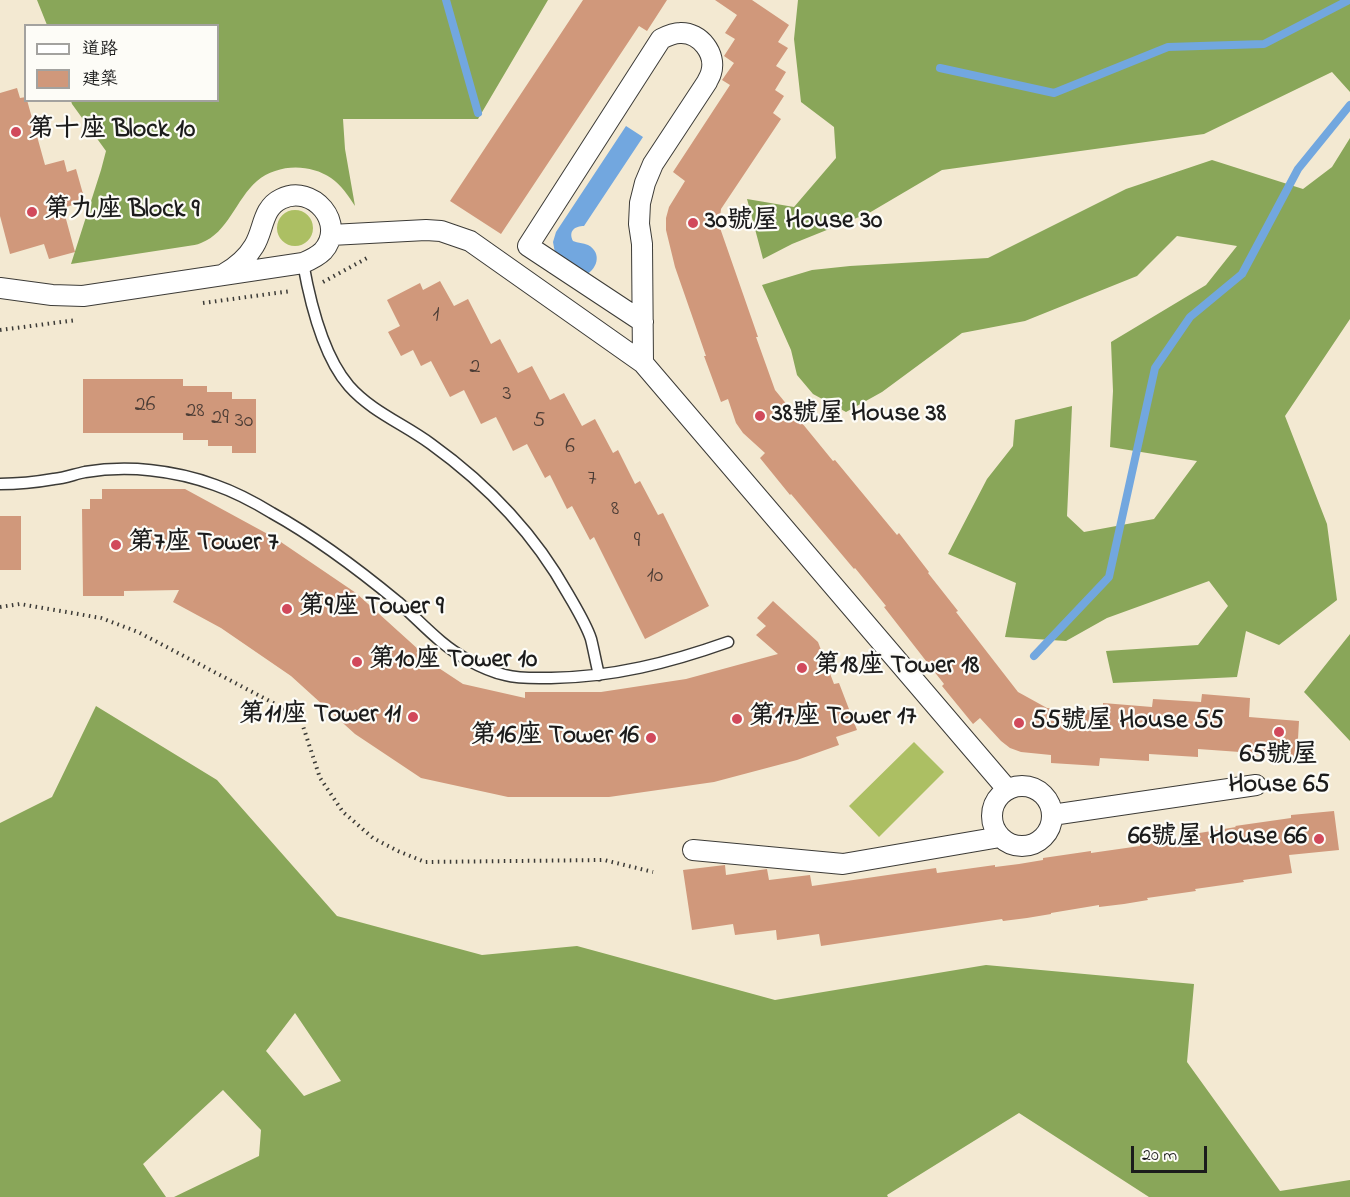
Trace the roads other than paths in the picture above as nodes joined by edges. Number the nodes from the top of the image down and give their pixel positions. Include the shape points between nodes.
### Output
1 (331, 235) junction
2 (303, 263) junction
3 (224, 274) junction
4 (0, 288) edge
5 (643, 322) junction
6 (643, 363) junction
7 (0, 484) edge
8 (728, 642) dead end
9 (598, 675) junction
10 (1256, 784) dead end
11 (1007, 789) junction
12 (1052, 815) junction
13 (1000, 837) junction
14 (693, 850) dead end

1 - 2 street via 324,250
1 - 3 street via 331,224 322,206 303,196 283,198 267,211 260,235 246,258
1 - 6 street via 426,230 470,241
2 - 3 street
2 - 9 lane via 319,326 336,368 348,385 378,412 458,463 512,514 557,574 575,607 590,638
3 - 4 street via 83,296
5 - 5 street via 639,224 645,183 712,72 709,50 702,41 682,33 661,39 528,246
5 - 6 street
6 - 11 street
7 - 9 lane via 119,469 152,470 216,485 327,547 468,661 527,678
8 - 9 lane via 650,667
10 - 12 street
11 - 12 street via 1027,786 1037,790 1045,796
11 - 13 street via 994,802 992,811 994,829
12 - 13 street via 1038,841 1018,846
13 - 14 street via 843,864

